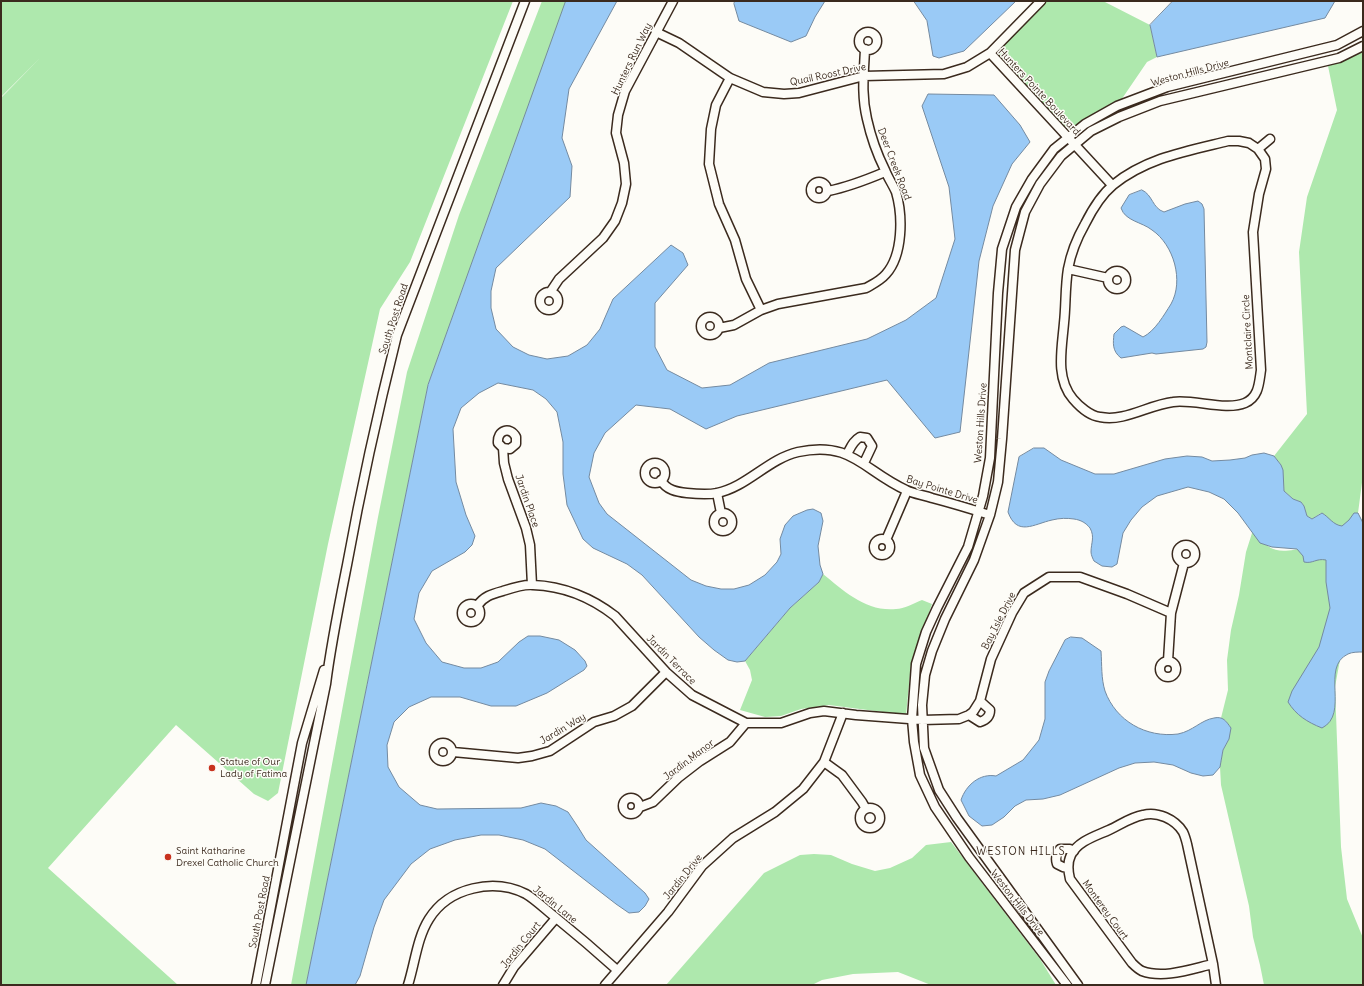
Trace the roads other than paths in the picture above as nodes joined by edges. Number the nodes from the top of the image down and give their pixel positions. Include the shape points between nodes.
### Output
1 (525, 1) edge
2 (673, 1) edge
3 (1041, 1) edge
4 (1363, 31) edge
5 (656, 32) junction
6 (1363, 46) edge
7 (865, 49) dead end
8 (990, 53) junction
9 (864, 76) junction
10 (730, 78) junction
11 (1069, 138) junction
12 (1270, 139) dead end
13 (1074, 145) junction
14 (1258, 149) junction
15 (885, 172) junction
16 (1112, 185) junction
17 (828, 191) dead end
18 (1068, 269) junction
19 (1108, 278) dead end
20 (551, 292) dead end
21 (761, 310) junction
22 (719, 328) dead end
23 (503, 448) dead end
24 (847, 454) junction
25 (864, 463) junction
26 (661, 480) dead end
27 (907, 491) junction
28 (717, 493) junction
29 (978, 511) junction
30 (721, 513) dead end
31 (990, 515) junction
32 (886, 540) dead end
33 (1184, 563) dead end
34 (532, 585) junction
35 (477, 606) dead end
36 (1171, 613) junction
37 (330, 656) junction
38 (1168, 661) dead end
39 (666, 672) junction
40 (980, 701) junction
41 (843, 713) junction
42 (969, 715) junction
43 (912, 720) junction
44 (922, 720) junction
45 (746, 723) junction
46 (453, 752) dead end
47 (824, 762) junction
48 (640, 807) dead end
49 (866, 809) dead end
50 (282, 847) junction
51 (292, 849) junction
52 (1074, 851) junction
53 (1068, 868) junction
54 (556, 918) junction
55 (1213, 964) junction
56 (618, 970) junction
57 (256, 985) edge
58 (265, 985) edge
59 (408, 985) edge
60 (503, 985) edge
61 (605, 985) edge
62 (1067, 985) edge
63 (1078, 985) edge
64 (1216, 985) edge

1 - 37 street, South Post Road via 397,334 356,519
2 - 5 street, Hunters Run Way
3 - 8 street, Quail Roost Drive
4 - 11 street, Weston Hills Drive via 1337,45 1167,88 1117,106 1085,124
5 - 10 street, Quail Roost Drive via 679,43
5 - 20 street, Hunters Run Way via 625,91 618,115 616,133 624,163 626,184 622,204 603,238 559,279
6 - 13 street, Weston Hills Drive via 1339,58 1160,101 1091,131
7 - 9 street, Deer Creek Road
8 - 9 street, Quail Roost Drive via 967,67 944,74
8 - 11 street, Hunters Pointe Boulevard
9 - 10 street, Quail Roost Drive via 799,93 784,94 763,92
9 - 15 street, Deer Creek Road via 863,99 867,120
10 - 21 street via 716,105 711,129 709,164 719,204 735,240 746,279
11 - 13 street, Hunters Pointe Boulevard
11 - 29 street, Weston Hills Drive via 1054,149 1032,179 1016,207 1002,249 990,458
12 - 14 street
13 - 16 street, Hunters Pointe Boulevard
13 - 31 street, Weston Hills Drive via 1061,156 1040,184 1025,212 1015,250 998,482
14 - 16 street, Montclaire Circle via 1249,143 1228,141 1180,152 1152,162
14 - 18 street, Montclaire Circle via 1265,159 1266,169 1253,232 1261,370 1259,388 1253,398 1231,406 1173,402 1116,418 1098,417 1084,410 1065,387 1061,370
15 - 17 street via 863,182
15 - 21 street, Deer Creek Road via 900,208 901,228 894,262 886,274 866,288 778,304
16 - 18 street, Montclaire Circle via 1084,224
18 - 19 street
21 - 22 street, Deer Creek Road via 734,325
23 - 34 street, Jardin Place via 508,479 530,545
24 - 25 street, Bay Pointe Drive
24 - 25 street via 853,442 860,437 867,438 872,446
24 - 28 street, Bay Pointe Drive via 820,449 797,452 776,460 736,486
25 - 27 street, Bay Pointe Drive
26 - 28 street, Bay Pointe Drive via 664,486 678,492
27 - 29 street, Bay Pointe Drive
27 - 32 street
28 - 30 street
29 - 31 street, Bay Pointe Drive
29 - 43 street, Weston Hills Drive via 968,546 926,632 916,664
31 - 44 street, Weston Hills Drive via 974,560 932,651 925,675
33 - 36 street
34 - 35 street, Jardin Terrace via 488,595
34 - 39 street, Jardin Terrace via 570,592 606,609
36 - 38 street
36 - 40 street, Bay Isle Drive via 1080,577 1048,577 1024,593 1012,613 991,659
37 - 50 street, South Post Road via 302,743
37 - 51 street, South Post Road
39 - 45 street, Jardin Terrace via 692,695
39 - 46 street, Jardin Way via 632,706 614,716 594,722 550,751 518,758
40 - 42 street, Bay Isle Drive
40 - 42 street via 990,710 987,718 980,722
41 - 43 street, Jardin Terrace
41 - 45 street, Jardin Terrace via 824,711 781,723
41 - 47 street, Jardin Drive
42 - 44 street via 960,719
43 - 44 street, Jardin Terrace
43 - 62 street, Weston Hills Drive via 920,775 934,807 969,858
44 - 63 street, Weston Hills Drive via 924,748 939,790
45 - 48 street, Jardin Manor via 730,742 678,778 653,802
47 - 49 street via 842,775
47 - 56 street, Jardin Drive via 803,789 775,812 734,838 702,866 668,912
50 - 51 street
50 - 57 street, South Post Road
51 - 58 street, South Post Road
52 - 53 street
52 - 53 street via 1065,849 1057,854 1057,864
52 - 55 street via 1089,839 1142,815 1152,813 1174,822 1183,832 1187,844
53 - 55 street, Monterey Court via 1070,879 1083,898 1140,970 1168,974
54 - 56 street, Jardin Lane
54 - 59 street, Jardin Lane via 527,894 504,887 484,886 466,890 444,902 429,918 421,936
54 - 60 street, Jardin Court via 514,967
55 - 64 street
56 - 61 street, Jardin Drive

